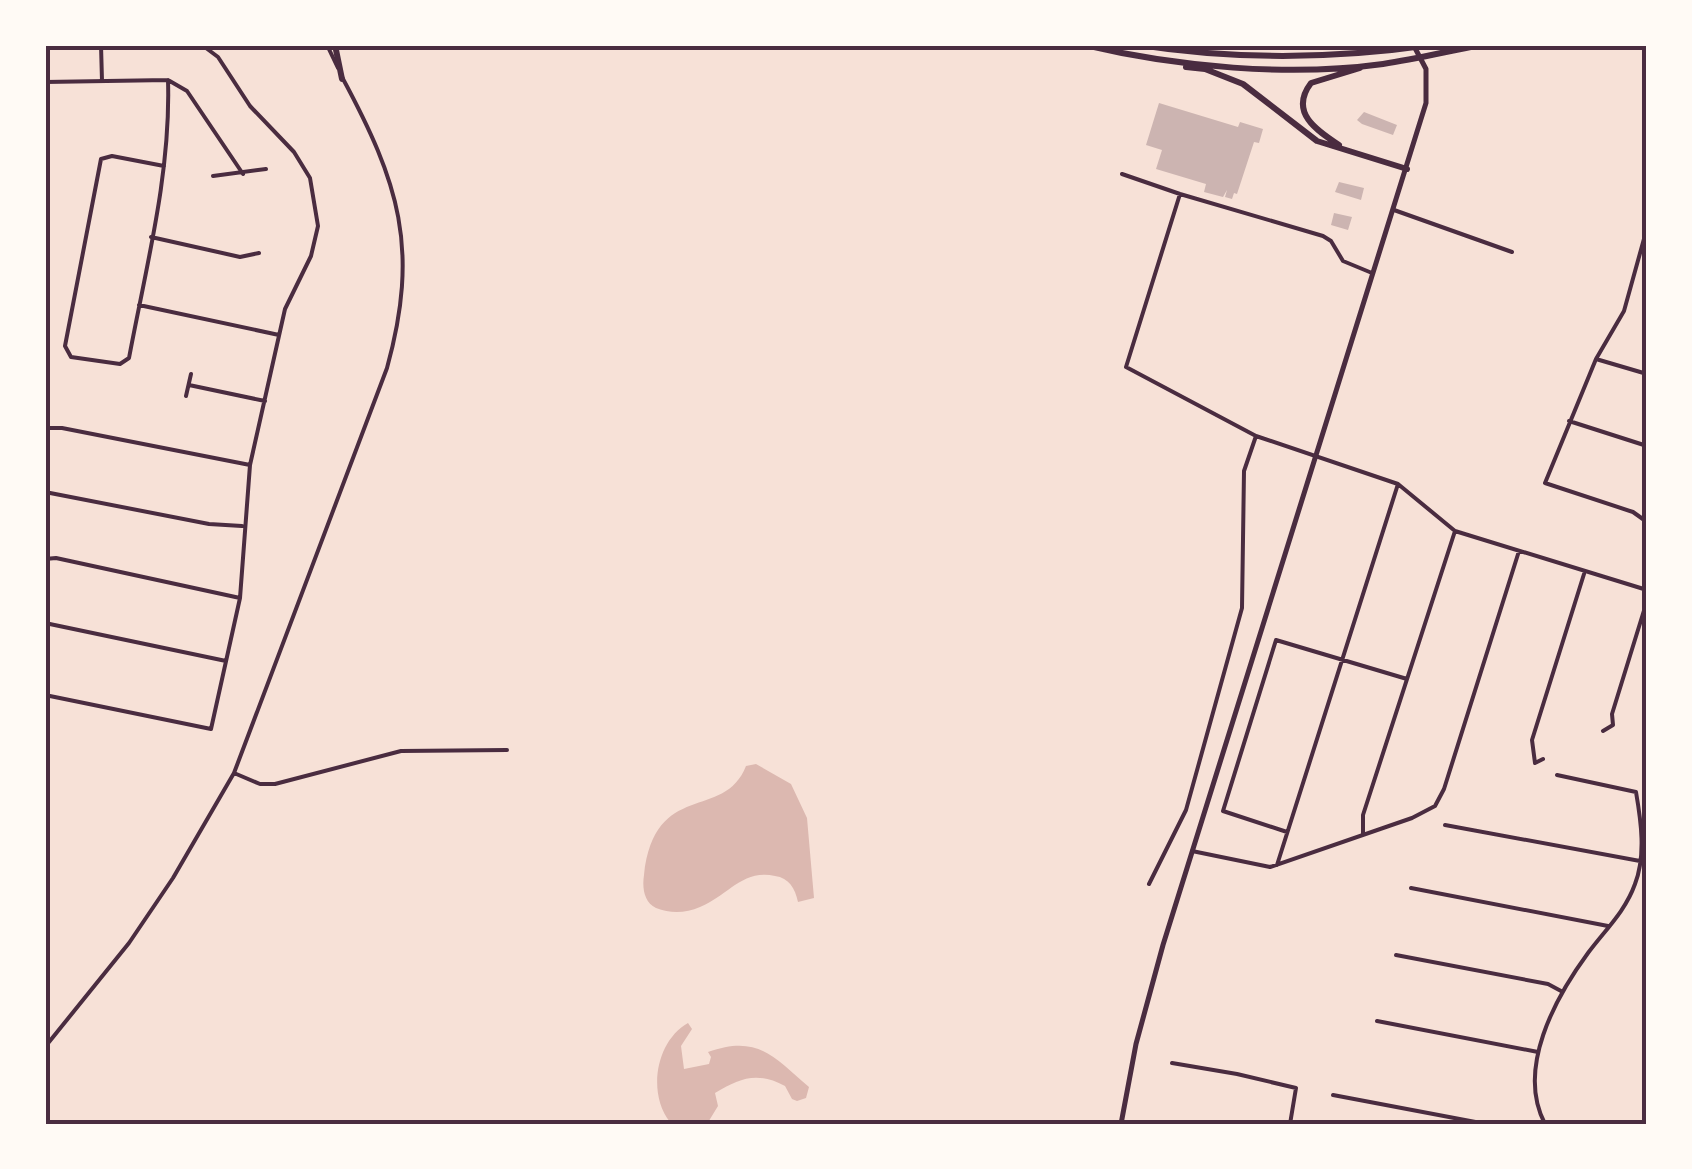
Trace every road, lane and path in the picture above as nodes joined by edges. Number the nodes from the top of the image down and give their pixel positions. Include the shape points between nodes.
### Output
1 (101, 45) edge
2 (202, 45) edge
3 (328, 45) edge
4 (335, 45) edge
5 (1085, 45) edge
6 (1139, 45) edge
7 (1413, 45) edge
8 (1431, 45) edge
9 (1481, 45) edge
10 (1176, 62) junction
11 (1366, 65) junction
12 (342, 78) junction
13 (168, 80) junction
14 (102, 81) junction
15 (45, 82) edge
16 (1340, 146) junction
17 (164, 166) junction
18 (1407, 169) junction
19 (266, 170) dead end
20 (243, 174) junction
21 (1122, 174) dead end
22 (213, 176) dead end
23 (1180, 194) junction
24 (1394, 210) junction
25 (1647, 228) edge
26 (151, 238) junction
27 (259, 252) dead end
28 (1512, 252) dead end
29 (1374, 273) junction
30 (139, 306) junction
31 (279, 335) junction
32 (1596, 359) junction
33 (191, 374) dead end
34 (1647, 374) edge
35 (189, 385) junction
36 (186, 396) dead end
37 (264, 401) junction
38 (1570, 421) junction
39 (45, 428) edge
40 (1256, 436) junction
41 (1647, 446) edge
42 (1317, 456) junction
43 (250, 466) junction
44 (1398, 484) junction
45 (45, 492) edge
46 (1647, 522) edge
47 (244, 526) junction
48 (1456, 531) junction
49 (1520, 552) junction
50 (45, 559) edge
51 (1584, 572) junction
52 (1647, 591) edge
53 (240, 598) junction
54 (45, 623) edge
55 (1342, 658) junction
56 (227, 661) junction
57 (1407, 678) junction
58 (45, 694) edge
59 (1603, 731) dead end
60 (507, 750) dead end
61 (1543, 760) dead end
62 (234, 773) junction
63 (1557, 775) dead end
64 (1445, 825) dead end
65 (1287, 832) junction
66 (1363, 836) junction
67 (1192, 851) junction
68 (1640, 861) junction
69 (1277, 865) junction
70 (1149, 884) dead end
71 (1411, 888) dead end
72 (1610, 926) junction
73 (1396, 955) dead end
74 (1561, 991) junction
75 (1376, 1021) dead end
76 (45, 1047) edge
77 (1538, 1052) junction
78 (1172, 1063) dead end
79 (1332, 1095) dead end
80 (1121, 1124) edge
81 (1290, 1124) edge
82 (1486, 1124) edge
83 (1545, 1124) edge

1 - 14 street
2 - 31 street via 310,178 318,226
3 - 12 street
4 - 12 main road
5 - 10 main road
6 - 8 main road via 1286,57
7 - 18 main road via 1426,69 1426,103
9 - 11 main road
10 - 11 main road
10 - 16 main road via 1243,84 1308,136
11 - 16 main road via 1306,90 1307,119
12 - 62 street via 369,125 398,210 403,277 397,330
13 - 14 street
13 - 17 street
13 - 20 street via 187,90
14 - 15 street
16 - 18 main road
17 - 26 street
17 - 30 street via 101,159 65,346 70,356 120,364 128,358
18 - 24 main road
19 - 20 street
20 - 22 street
21 - 23 street
23 - 29 street via 1322,236 1343,260
23 - 40 street via 1126,367
24 - 28 street
24 - 29 main road
25 - 32 street via 1624,311
26 - 27 street via 240,257
26 - 30 street
29 - 42 main road
30 - 31 street
31 - 37 street
32 - 34 street
32 - 38 street
33 - 35 street
35 - 36 street
35 - 37 street
37 - 43 street
38 - 41 street
38 - 46 street via 1546,483
39 - 43 street
40 - 42 street
40 - 70 street via 1244,472 1240,617 1186,810
42 - 44 street
42 - 67 main road
43 - 47 street
44 - 48 street
44 - 55 street
45 - 47 street
47 - 53 street
48 - 49 street
48 - 57 street
49 - 51 street
49 - 66 street via 1438,802
50 - 53 street
51 - 52 street
51 - 61 street via 1532,740 1534,762
52 - 59 street via 1613,725
53 - 56 street
54 - 56 street
55 - 57 street
55 - 65 street
55 - 65 street via 1276,640 1270,656 1223,811
56 - 58 street via 211,729
57 - 66 street
60 - 62 street via 401,751 275,784
62 - 76 street via 130,942
63 - 68 street via 1636,792
64 - 68 street
65 - 69 street
66 - 69 street
67 - 69 street via 1264,868
67 - 80 main road via 1136,1044
68 - 72 street via 1627,904
71 - 72 street
72 - 74 street
73 - 74 street
74 - 77 street
75 - 77 street
77 - 83 street via 1537,1100
78 - 81 street via 1296,1088
79 - 82 street

